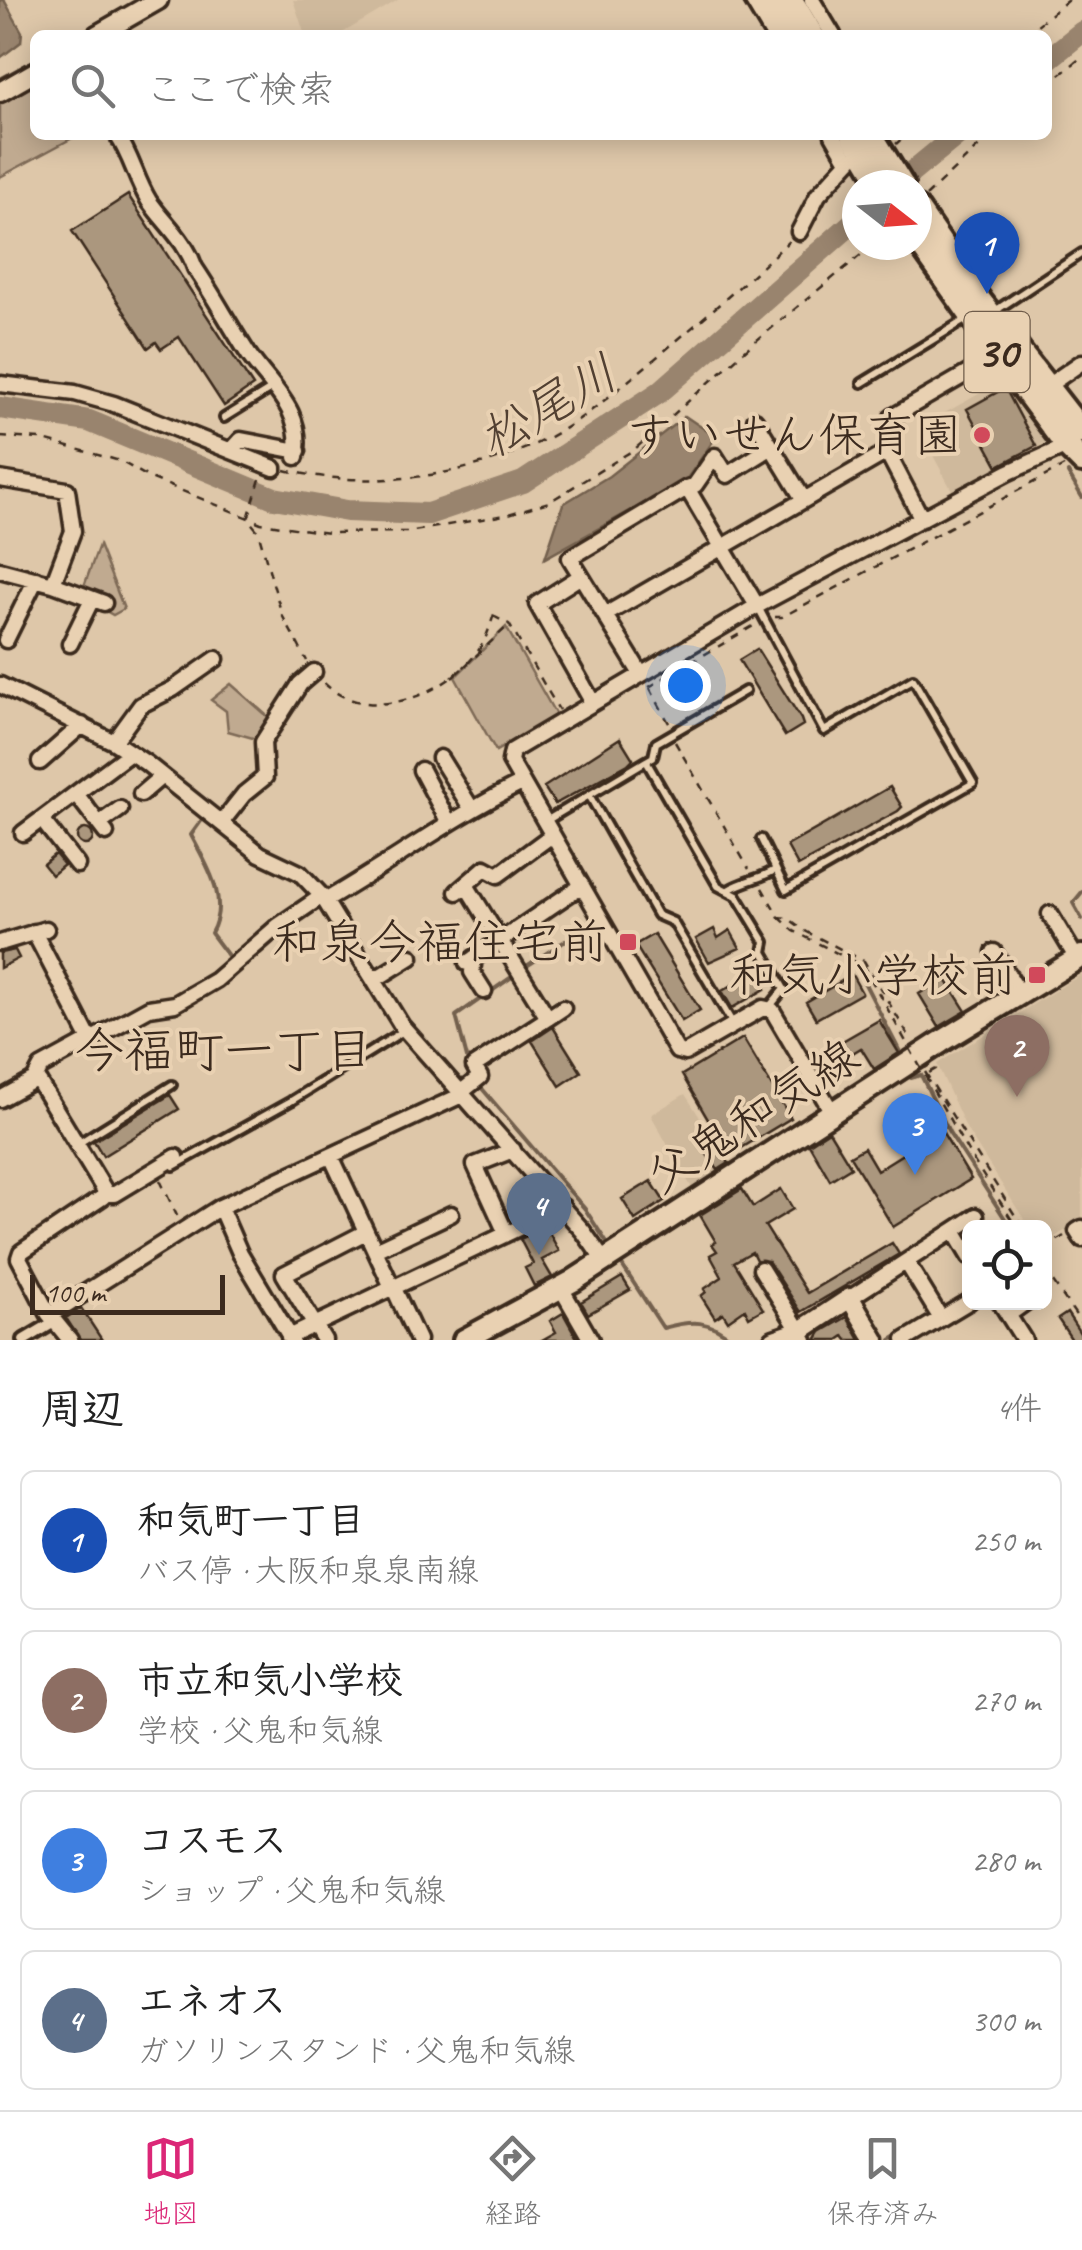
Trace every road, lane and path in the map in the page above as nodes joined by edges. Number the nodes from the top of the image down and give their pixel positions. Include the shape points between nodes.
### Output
1 (158, 0) edge
2 (752, 0) edge
3 (771, 0) edge
4 (791, 0) edge
5 (812, 0) edge
6 (1068, 0) edge
7 (106, 30) edge
8 (770, 30) edge
9 (789, 30) edge
10 (809, 30) edge
11 (830, 30) edge
12 (1030, 30) edge
13 (1082, 57) edge
14 (30, 75) edge
15 (1052, 81) edge
16 (0, 92) edge
17 (120, 140) edge
18 (872, 140) edge
19 (986, 140) edge
20 (851, 152) edge
21 (879, 170) edge
22 (881, 170) edge
23 (932, 192) edge
24 (932, 226) edge
25 (799, 232) joint
26 (1082, 252) edge
27 (932, 257) edge
28 (855, 260) edge
29 (980, 315) junction
30 (999, 355) junction
31 (1082, 362) edge
32 (862, 383) dead end
33 (0, 384) edge
34 (275, 386) junction
35 (1046, 387) junction
36 (902, 417) dead end
37 (224, 418) dead end
38 (755, 420) dead end
39 (0, 436) edge
40 (772, 447) junction
41 (1077, 448) edge
42 (230, 451) junction
43 (269, 466) junction
44 (0, 479) edge
45 (688, 488) junction
46 (804, 500) junction
47 (248, 519) junction
48 (922, 519) junction
49 (722, 547) junction
50 (6, 566) edge
51 (581, 576) junction
52 (36, 580) junction
53 (53, 584) junction
54 (496, 608) dead end
55 (760, 613) junction
56 (605, 615) junction
57 (494, 616) junction
58 (508, 624) junction
59 (6, 640) dead end
60 (70, 644) dead end
61 (206, 660) dead end
62 (314, 672) junction
63 (448, 680) junction
64 (645, 681) junction
65 (0, 684) edge
66 (745, 691) dead end
67 (639, 692) dead end
68 (593, 703) junction
69 (560, 711) dead end
70 (82, 726) junction
71 (674, 732) junction
72 (114, 742) junction
73 (130, 753) junction
74 (440, 758) dead end
75 (646, 761) junction
76 (40, 762) dead end
77 (421, 770) dead end
78 (162, 776) junction
79 (522, 783) junction
80 (76, 794) junction
81 (141, 794) dead end
82 (589, 796) junction
83 (471, 808) junction
84 (120, 810) dead end
85 (42, 820) junction
86 (448, 822) junction
87 (221, 823) junction
88 (548, 828) junction
89 (23, 834) dead end
90 (760, 839) dead end
91 (76, 865) dead end
92 (775, 870) junction
93 (757, 878) junction
94 (581, 886) junction
95 (728, 890) junction
96 (324, 899) junction
97 (1050, 914) dead end
98 (779, 917) junction
99 (502, 941) junction
100 (0, 943) edge
101 (994, 952) dead end
102 (411, 957) dead end
103 (1080, 958) edge
104 (374, 980) junction
105 (476, 985) dead end
106 (1020, 994) junction
107 (563, 1008) dead end
108 (768, 1009) junction
109 (548, 1018) junction
110 (734, 1025) junction
111 (406, 1030) junction
112 (90, 1040) junction
113 (922, 1066) junction
114 (34, 1080) junction
115 (172, 1085) dead end
116 (461, 1094) junction
117 (0, 1099) edge
118 (832, 1112) junction
119 (78, 1144) junction
120 (513, 1150) junction
121 (330, 1156) junction
122 (176, 1157) dead end
123 (158, 1165) junction
124 (105, 1194) junction
125 (220, 1207) junction
126 (563, 1207) junction
127 (451, 1214) dead end
128 (976, 1216) dead end
129 (1012, 1220) edge
130 (1018, 1220) edge
131 (185, 1229) junction
132 (954, 1231) junction
133 (366, 1232) junction
134 (506, 1233) junction
135 (1080, 1233) edge
136 (962, 1244) edge
137 (1052, 1245) edge
138 (375, 1250) junction
139 (604, 1261) junction
140 (907, 1263) junction
141 (761, 1270) dead end
142 (1052, 1281) edge
143 (560, 1288) junction
144 (394, 1290) junction
145 (850, 1298) junction
146 (962, 1304) edge
147 (1005, 1310) edge
148 (938, 1314) junction
149 (53, 1318) junction
150 (313, 1324) junction
151 (1082, 1324) edge
152 (802, 1336) edge
153 (290, 1338) edge
154 (24, 1340) edge
155 (70, 1340) edge
156 (324, 1340) edge
157 (418, 1340) edge
158 (464, 1340) edge
159 (590, 1340) edge
160 (774, 1340) edge
161 (875, 1340) edge
162 (905, 1340) edge
163 (1024, 1340) edge

1 - 7 street
2 - 8 street
3 - 9 main road
4 - 10 main road
5 - 11 street
6 - 12 path
13 - 15 path
14 - 16 street
17 - 34 street via 147,198
18 - 22 main road
19 - 23 path
20 - 21 main road
20 - 25 street
24 - 29 main road, 30
25 - 43 path via 607,398 547,438 424,476 356,482
26 - 29 lane
27 - 29 main road, 30
28 - 47 path via 634,449 549,502 408,532 328,533
29 - 30 main road, 30
29 - 32 lane
29 - 35 main road, 30
30 - 36 street
30 - 41 main road, 30
31 - 35 street
33 - 42 street via 88,396
34 - 37 lane
34 - 42 street via 293,416 297,454 242,440
35 - 41 main road, 30
38 - 40 street
39 - 47 path via 120,460
40 - 45 street via 727,474 716,456
40 - 46 street
41 - 48 street
41 - 55 path via 782,617
42 - 43 street
43 - 47 path
44 - 53 street via 66,490 73,531
45 - 49 street
45 - 51 street via 570,558
46 - 48 street via 887,452
46 - 49 street
47 - 62 path via 258,530 282,614
48 - 55 street
49 - 55 street
49 - 56 street
50 - 52 street
51 - 56 street
51 - 68 street via 537,604
52 - 53 street
52 - 59 street
53 - 60 street via 98,601
54 - 57 path
55 - 64 street
55 - 64 path
55 - 92 lane via 824,731 912,679 973,783 786,890
56 - 64 street
57 - 58 path
57 - 63 path via 481,647
58 - 63 path
58 - 69 path
61 - 72 street via 141,704
62 - 63 path via 360,704 404,701
62 - 87 street via 263,742 265,777
64 - 67 path
64 - 68 street
64 - 71 path
65 - 70 street
66 - 71 lane
68 - 79 street via 512,751 510,762
70 - 72 street
70 - 76 street
71 - 75 lane via 656,743
71 - 93 path
72 - 73 street
73 - 78 street
73 - 80 street
74 - 83 street
75 - 82 lane
75 - 95 lane via 718,886
77 - 86 street
78 - 81 street
78 - 87 street
79 - 83 street
79 - 88 street
80 - 84 street via 102,829
80 - 85 street
82 - 88 lane
82 - 110 lane via 657,916 673,922
83 - 86 street
85 - 89 street
85 - 91 street via 56,847
86 - 96 street
87 - 96 street via 260,854 300,873
88 - 94 street
88 - 99 street via 498,875 480,864 462,889
90 - 92 lane
92 - 93 lane
93 - 95 lane
93 - 98 path
94 - 99 street
94 - 110 street via 678,1051 686,1053
95 - 108 lane via 765,942 763,952 784,989
96 - 104 street
96 - 112 street via 278,926 216,980
97 - 103 street
98 - 113 path, bridge via 864,967
98 - 113 path via 864,961
99 - 105 street via 471,960
99 - 109 street
100 - 112 street via 40,930
101 - 106 street
102 - 104 street
103 - 106 main road, 父鬼和気線
104 - 111 street
106 - 113 main road, 父鬼和気線
107 - 109 street
108 - 110 street
108 - 118 street
109 - 116 street via 474,1066 480,1077
111 - 116 street
111 - 123 lane via 291,1101
112 - 114 street via 40,1067
113 - 118 main road, 父鬼和気線
113 - 129 path, bridge
113 - 130 path
114 - 117 street
114 - 119 street
115 - 119 lane
116 - 120 street
116 - 121 street
118 - 139 main road, 父鬼和気線
119 - 124 street
120 - 126 street
120 - 134 street via 475,1165
121 - 125 street
121 - 133 street
122 - 123 street
123 - 124 street
123 - 131 path
124 - 149 street via 20,1252
125 - 131 street
125 - 153 street
126 - 134 street
126 - 139 street
127 - 138 street via 427,1217
128 - 132 street
131 - 149 street
132 - 136 street
132 - 140 street
133 - 138 street
133 - 150 street via 284,1274
134 - 144 street
135 - 137 path
138 - 144 street
139 - 143 main road, 父鬼和気線
140 - 145 street
140 - 148 street
141 - 152 street
142 - 151 path
143 - 158 main road, 父鬼和気線
143 - 159 street
144 - 150 street
144 - 157 street
145 - 152 street
145 - 161 street
146 - 148 street
147 - 163 street
148 - 162 street
149 - 154 street
149 - 155 street
150 - 153 street
150 - 156 street
152 - 160 street

